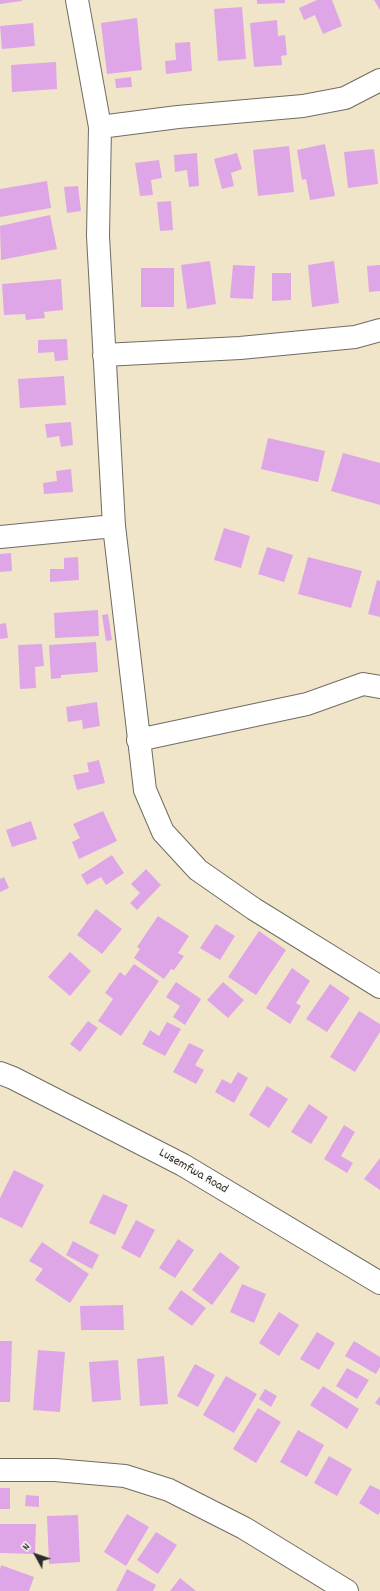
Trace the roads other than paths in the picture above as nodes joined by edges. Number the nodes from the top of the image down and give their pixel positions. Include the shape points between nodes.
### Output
1 (77, 0) edge
2 (380, 80) edge
3 (100, 127) junction
4 (380, 330) edge
5 (104, 355) junction
6 (114, 526) junction
7 (0, 537) edge
8 (380, 687) edge
9 (138, 740) junction
10 (380, 987) edge
11 (0, 1073) edge
12 (380, 1283) edge
13 (0, 1470) edge
14 (346, 1591) edge

1 - 3 street
2 - 3 street via 345,98 303,106
3 - 5 street via 98,236
4 - 5 street via 355,337 240,348
5 - 6 street
6 - 7 street
6 - 9 street
8 - 9 street via 363,684 307,704
9 - 10 street via 144,790 163,832 198,870 254,910
11 - 12 street, Lusemfwa Road via 184,1165
13 - 14 street via 55,1470 125,1476 169,1490 244,1528

